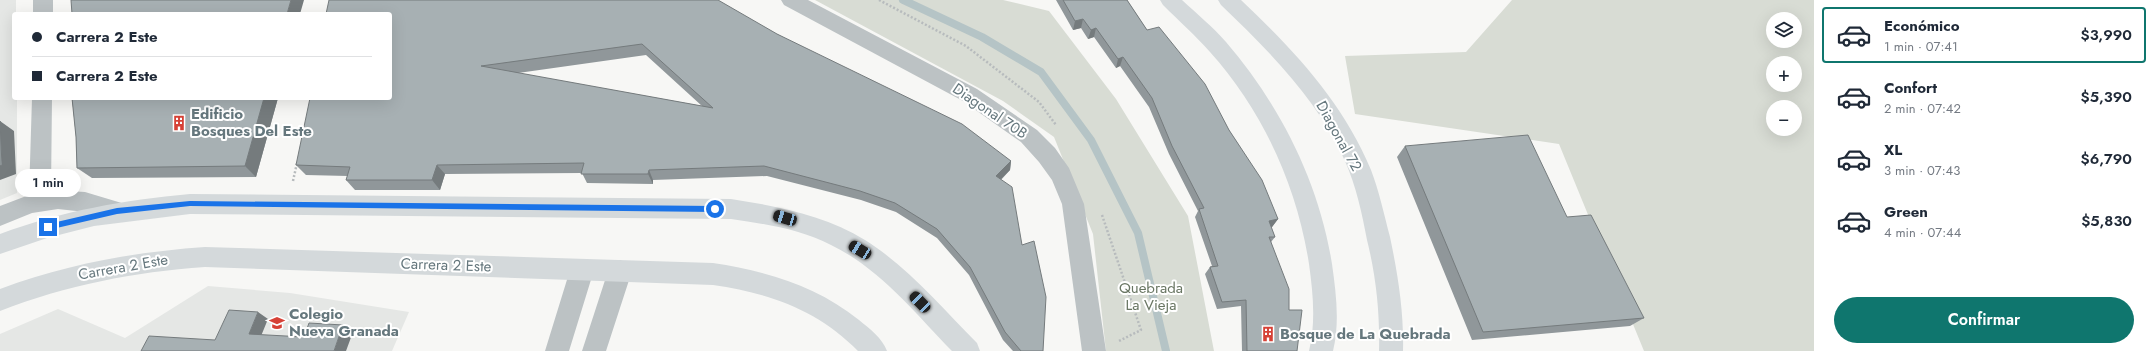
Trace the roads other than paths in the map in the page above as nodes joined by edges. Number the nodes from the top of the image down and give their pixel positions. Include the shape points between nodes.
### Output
1 (43, 0) edge
2 (791, 0) edge
3 (1170, 0) edge
4 (1228, 0) edge
5 (43, 12) edge
6 (42, 100) edge
7 (40, 202) junction
8 (117, 211) junction
9 (0, 216) edge
10 (0, 244) edge
11 (582, 270) junction
12 (620, 271) junction
13 (0, 300) edge
14 (557, 351) edge
15 (594, 351) edge
16 (875, 351) edge
17 (968, 351) edge
18 (1094, 351) edge
19 (1321, 351) edge
20 (1391, 351) edge

1 - 5 street
2 - 18 street, Diagonal 70B via 970,95 1029,136 1047,155 1061,175 1073,204
3 - 19 main road via 1218,47 1239,74 1279,138 1297,178 1312,218 1321,260 1325,300 1324,339
4 - 20 main road, Diagonal 72 via 1271,40 1301,76 1329,113 1356,161 1374,216 1387,277 1392,329
6 - 7 street
7 - 8 street via 71,198
7 - 9 street
8 - 10 main road via 60,223
8 - 17 main road via 190,204 731,209 772,214 839,238 870,256 895,276
11 - 12 main road, Carrera 2 Este
11 - 13 main road, Carrera 2 Este via 205,257 156,259 115,265 66,277
11 - 14 street
12 - 15 street
12 - 16 main road, Carrera 2 Este via 713,274 747,278 775,286 800,296 846,322

